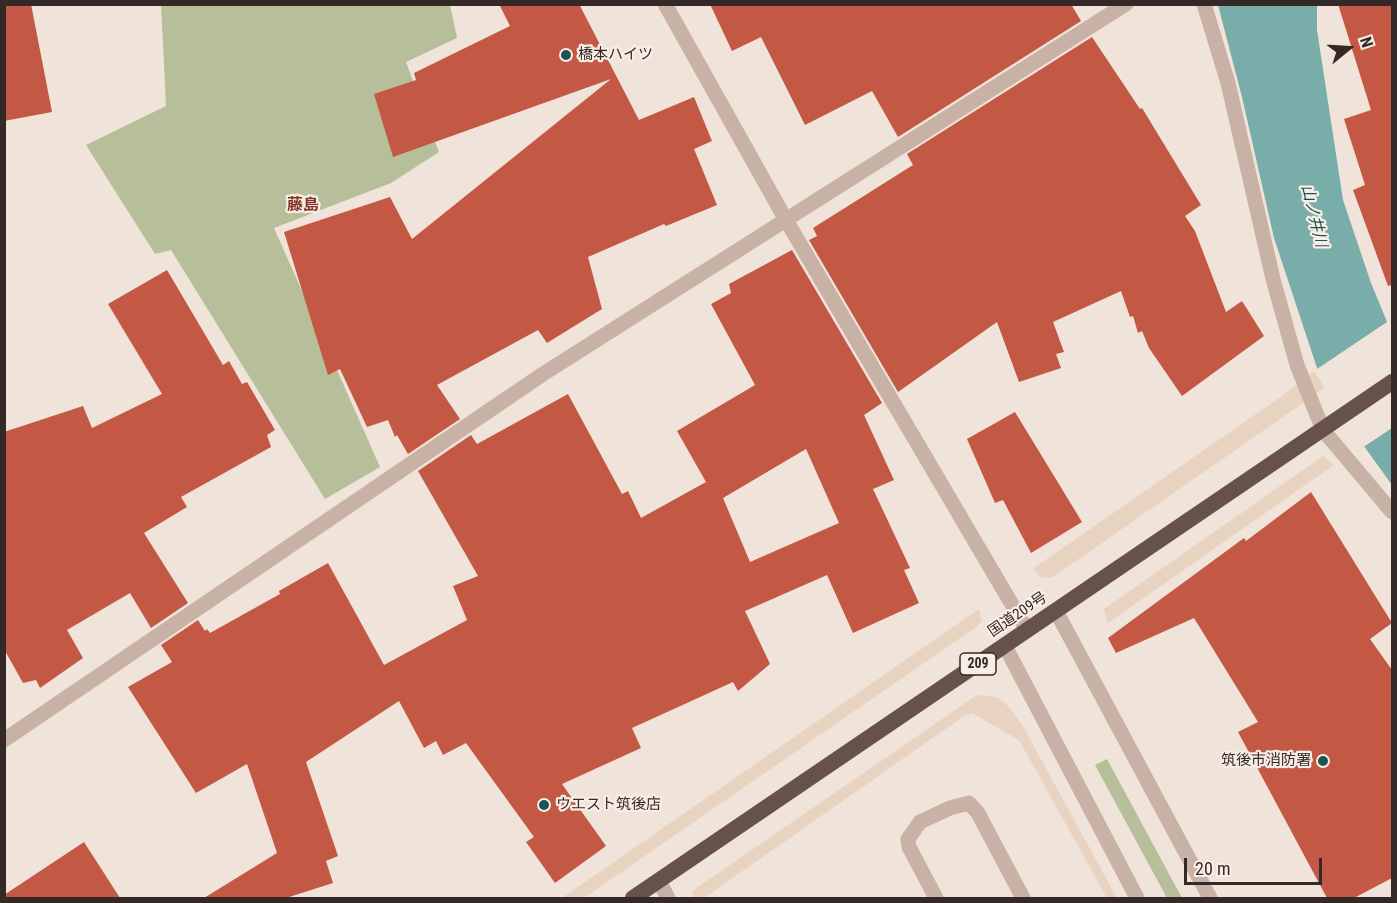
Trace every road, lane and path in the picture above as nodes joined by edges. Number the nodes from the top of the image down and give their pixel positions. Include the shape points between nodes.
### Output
1 (665, 4) edge
2 (1126, 4) edge
3 (1204, 4) edge
4 (786, 220) junction
5 (1392, 382) edge
6 (1323, 430) junction
7 (1392, 512) edge
8 (1056, 611) junction
9 (1027, 630) junction
10 (1005, 646) junction
11 (4, 740) edge
12 (658, 881) junction
13 (633, 898) edge
14 (668, 898) edge
15 (936, 898) edge
16 (1023, 898) edge
17 (1137, 898) edge
18 (1210, 898) edge

1 - 4 street
2 - 4 street
3 - 6 street via 1228,83 1273,279 1297,364
4 - 9 street
4 - 11 street via 543,374
5 - 6 highway, 国道209号 / 209
6 - 7 street
6 - 8 highway, 国道209号 / 209
8 - 9 highway, 国道209号 / 209
8 - 18 street
9 - 10 highway, 国道209号 / 209
10 - 12 highway, 国道209号 / 209
10 - 17 street
12 - 13 highway, 国道209号 / 209
12 - 14 street
15 - 16 street via 908,839 920,822 969,803

